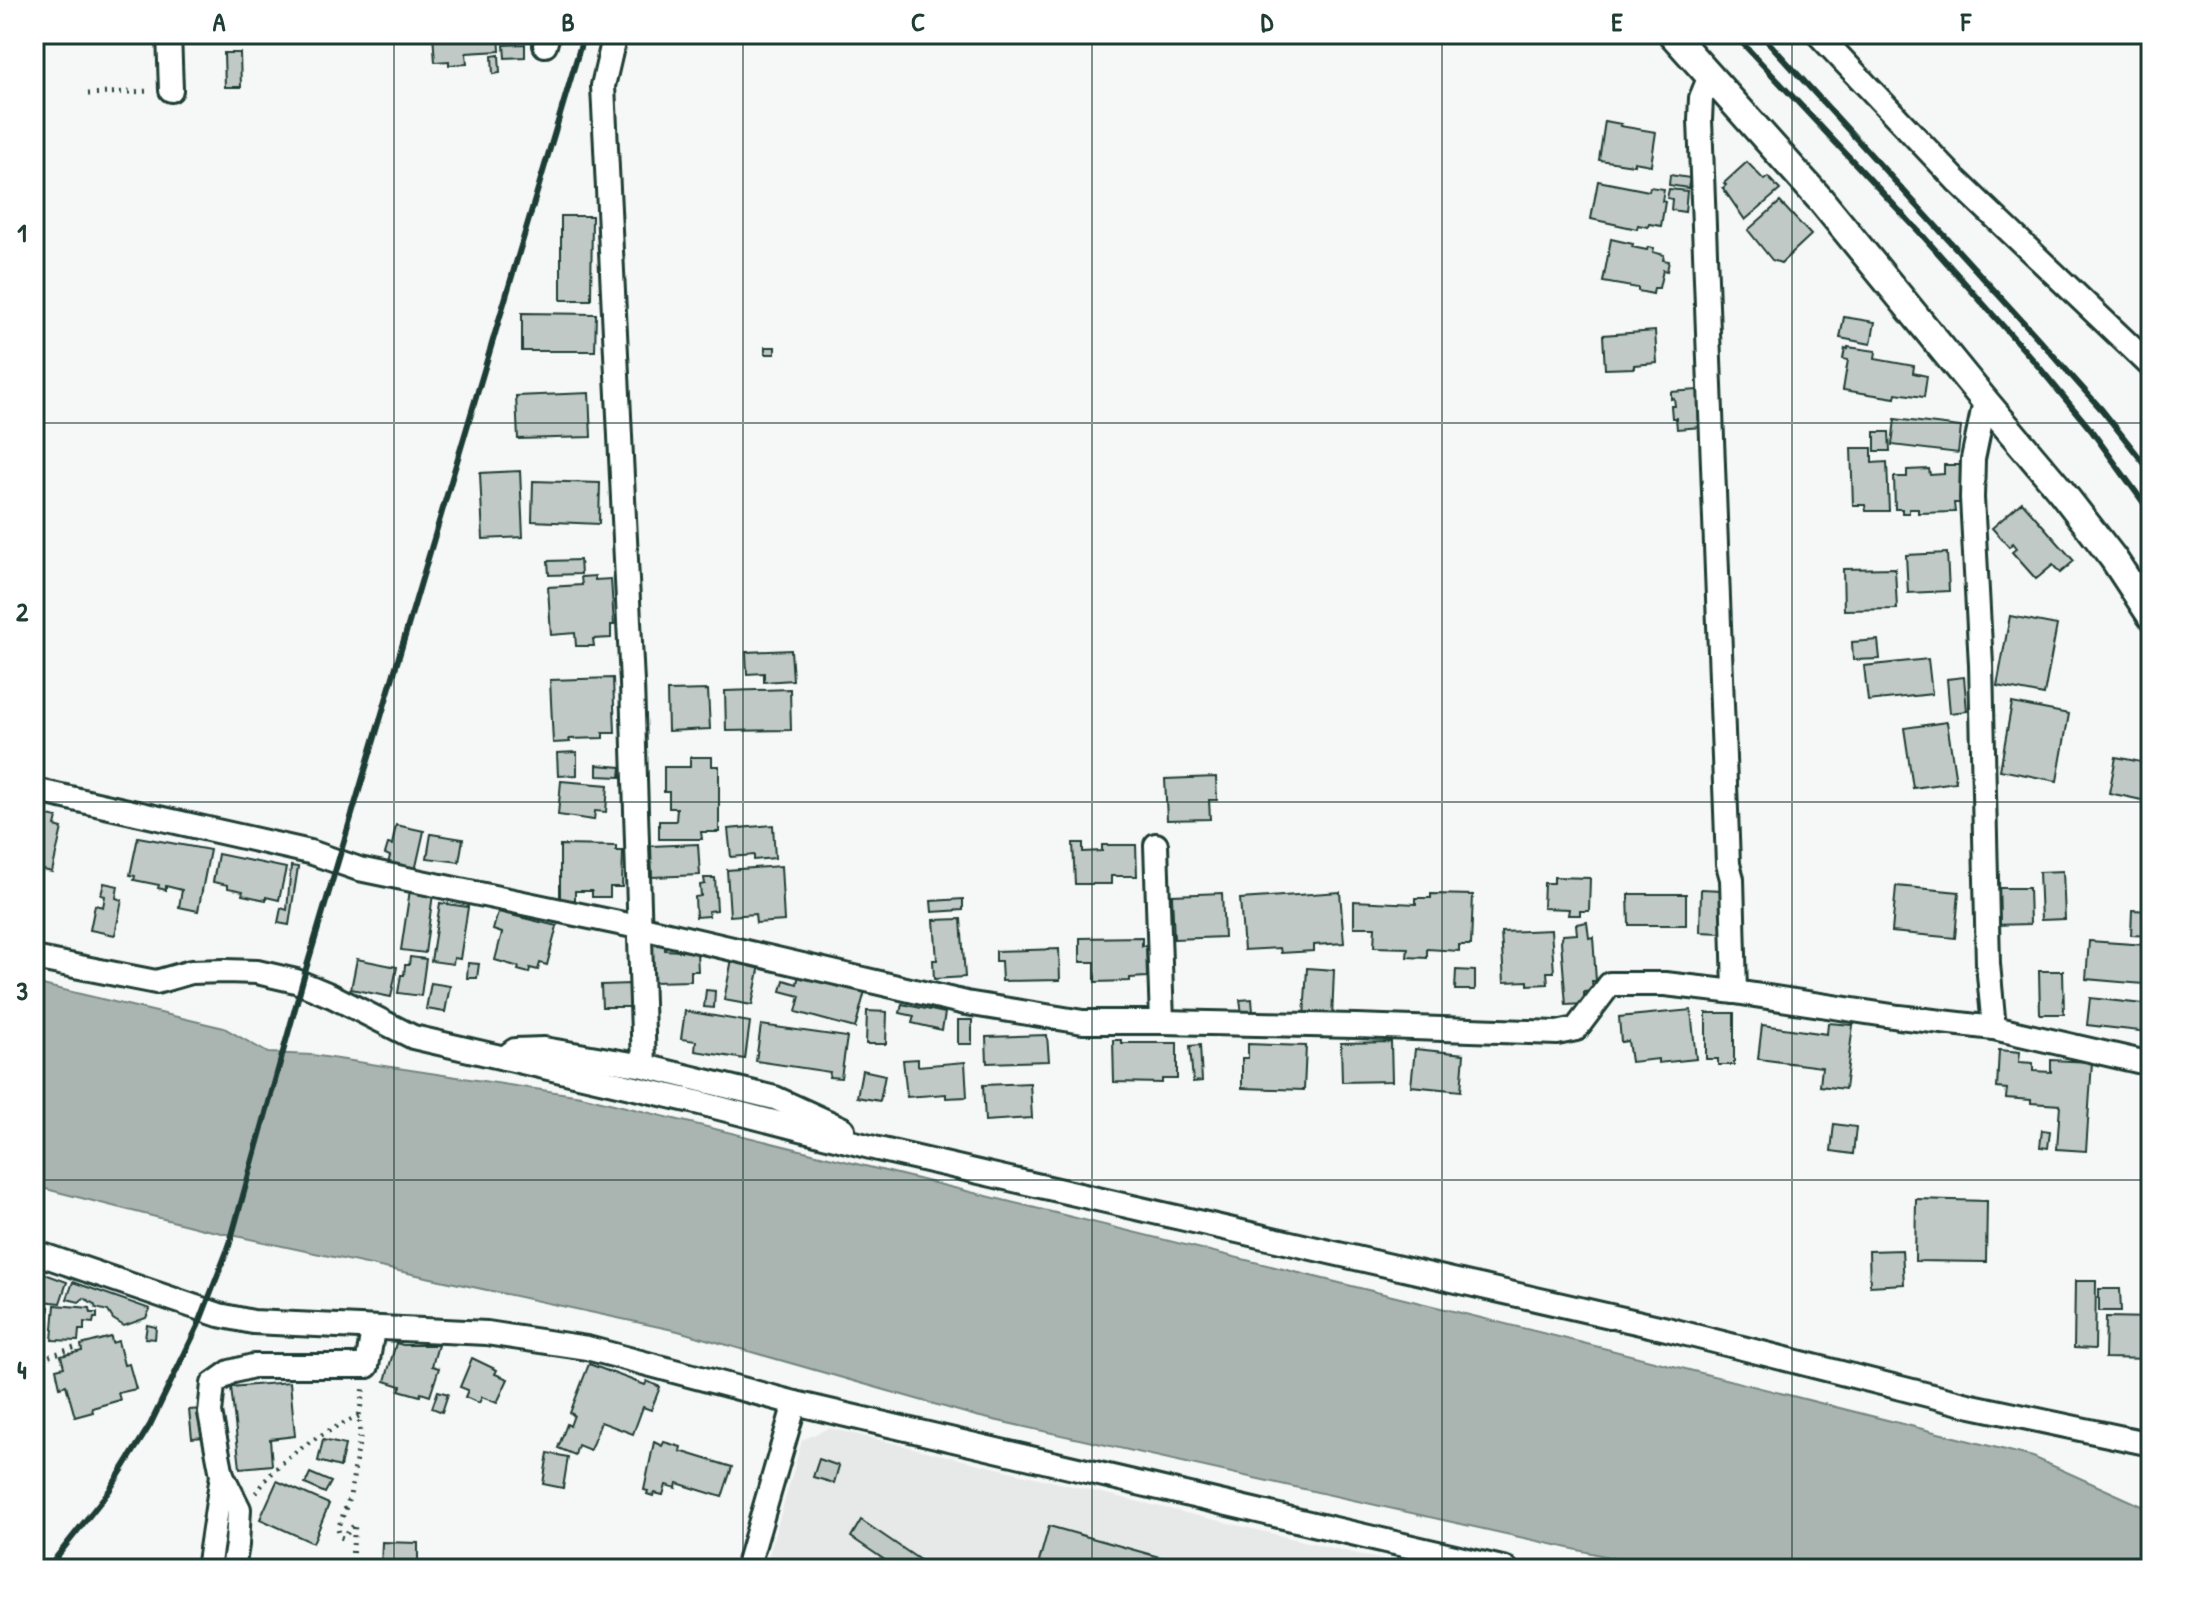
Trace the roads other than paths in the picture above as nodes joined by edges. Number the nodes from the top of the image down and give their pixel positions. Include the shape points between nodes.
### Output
1 (169, 34) edge
2 (615, 34) edge
3 (1672, 34) edge
4 (1818, 34) edge
5 (1710, 76) junction
6 (171, 90) road end
7 (2151, 366) edge
8 (1985, 401) junction
9 (2151, 616) edge
10 (34, 790) edge
11 (1156, 845) dead end
12 (638, 927) junction
13 (34, 958) edge
14 (1735, 992) junction
15 (1162, 1022) junction
16 (1994, 1028) junction
17 (503, 1059) junction
18 (2151, 1064) edge
19 (644, 1066) junction
20 (878, 1149) junction
21 (34, 1252) edge
22 (373, 1329) junction
23 (795, 1403) junction
24 (2151, 1444) edge
25 (222, 1475) junction
26 (208, 1569) edge
27 (233, 1569) edge
28 (747, 1569) edge
29 (1506, 1569) edge

1 - 6 street
2 - 12 street via 603,86 632,683
3 - 5 street
4 - 7 street via 1956,180
5 - 8 street via 1820,199
5 - 14 street via 1701,98 1701,135
8 - 9 street via 2105,547
8 - 16 street via 1973,459 1972,498
10 - 12 street via 310,852 359,869
11 - 15 street
12 - 15 street via 966,1003 1083,1022
12 - 19 street
13 - 17 street via 156,982 191,972 257,972 296,981 413,1037
14 - 15 street via 1610,984 1576,1029 1557,1033
14 - 16 street
16 - 18 street
17 - 19 street via 515,1050 544,1049
17 - 20 street
19 - 20 street via 775,1098
20 - 24 street
21 - 22 street via 219,1315
22 - 23 street via 487,1333 587,1348
22 - 25 street via 367,1366 253,1366 213,1384 210,1413
23 - 28 street
23 - 29 street
25 - 26 street
25 - 27 street via 239,1509

